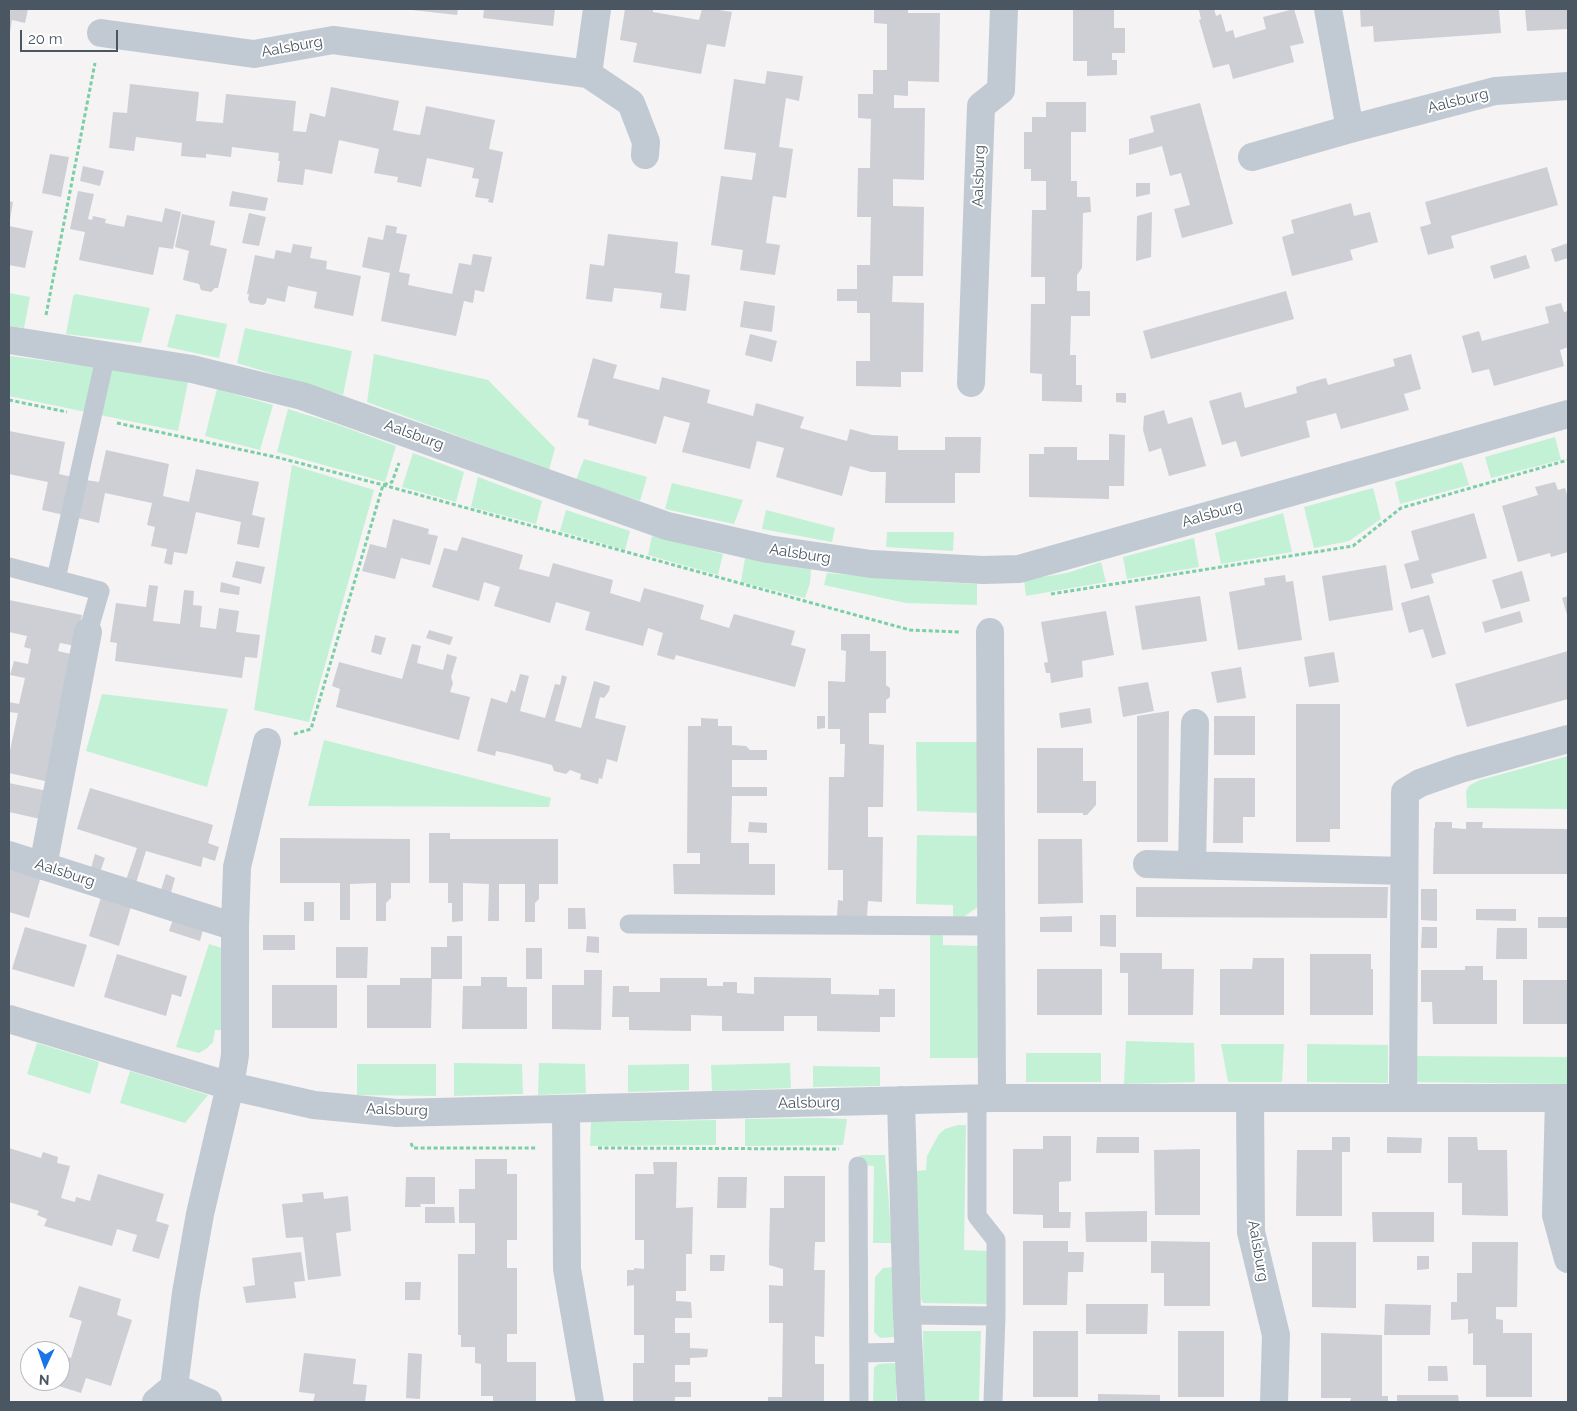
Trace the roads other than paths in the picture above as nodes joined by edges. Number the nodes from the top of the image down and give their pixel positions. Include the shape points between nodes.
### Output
1 (596, 9) edge
2 (1004, 9) edge
3 (1328, 9) edge
4 (101, 33) road end
5 (588, 74) junction
6 (1568, 86) edge
7 (1350, 128) junction
8 (645, 155) dead end
9 (1252, 157) dead end
10 (9, 340) edge
11 (106, 354) junction
12 (971, 383) dead end
13 (1568, 414) edge
14 (9, 567) edge
15 (56, 579) junction
16 (88, 632) joint
17 (990, 632) road end
18 (1195, 723) dead end
19 (1568, 739) edge
20 (267, 742) road end
21 (9, 855) edge
22 (1147, 864) dead end
23 (1192, 864) junction
24 (43, 866) junction
25 (1404, 871) junction
26 (629, 924) dead end
27 (992, 926) junction
28 (235, 927) junction
29 (9, 1018) edge
30 (230, 1086) junction
31 (985, 1098) junction
32 (1250, 1098) junction
33 (1403, 1098) junction
34 (1563, 1098) edge
35 (901, 1100) junction
36 (566, 1109) junction
37 (858, 1166) dead end
38 (1568, 1260) edge
39 (907, 1315) junction
40 (996, 1316) junction
41 (909, 1352) junction
42 (859, 1353) junction
43 (165, 1394) edge
44 (208, 1402) edge
45 (590, 1402) edge
46 (859, 1402) edge
47 (911, 1402) edge
48 (993, 1402) edge
49 (1274, 1402) edge

1 - 5 street
2 - 12 street, Aalsburg via 1001,90 981,106
3 - 7 street
4 - 5 street, Aalsburg via 254,54 333,40
5 - 8 street, Aalsburg via 631,103 646,142
6 - 7 street, Aalsburg via 1495,91
7 - 9 street, Aalsburg
10 - 11 street, Aalsburg
11 - 13 street, Aalsburg via 192,369 302,396 676,528 768,549 861,563 983,570 1019,568
11 - 15 lane
14 - 15 lane
15 - 16 lane via 100,591
16 - 24 street
17 - 27 street
18 - 23 street
19 - 25 street via 1460,769 1420,783 1405,792
20 - 28 street via 237,867
21 - 24 street, Aalsburg
22 - 23 street
23 - 25 street
24 - 28 street, Aalsburg
25 - 33 street
26 - 27 lane
27 - 31 street
28 - 30 street via 235,1055
29 - 30 street, Aalsburg
30 - 36 street, Aalsburg via 314,1105 397,1113
30 - 43 street via 200,1214
31 - 32 street, Aalsburg
31 - 35 street, Aalsburg
31 - 40 lane via 978,1216 996,1240
32 - 33 street, Aalsburg
32 - 49 street, Aalsburg via 1251,1232 1276,1335
33 - 34 street, Aalsburg
34 - 38 street, Aalsburg via 1556,1216
35 - 36 street, Aalsburg
35 - 39 street
36 - 45 street via 568,1269
37 - 42 lane
39 - 40 lane
39 - 41 street
40 - 48 lane
41 - 42 lane
41 - 47 street
42 - 46 lane
43 - 44 street

